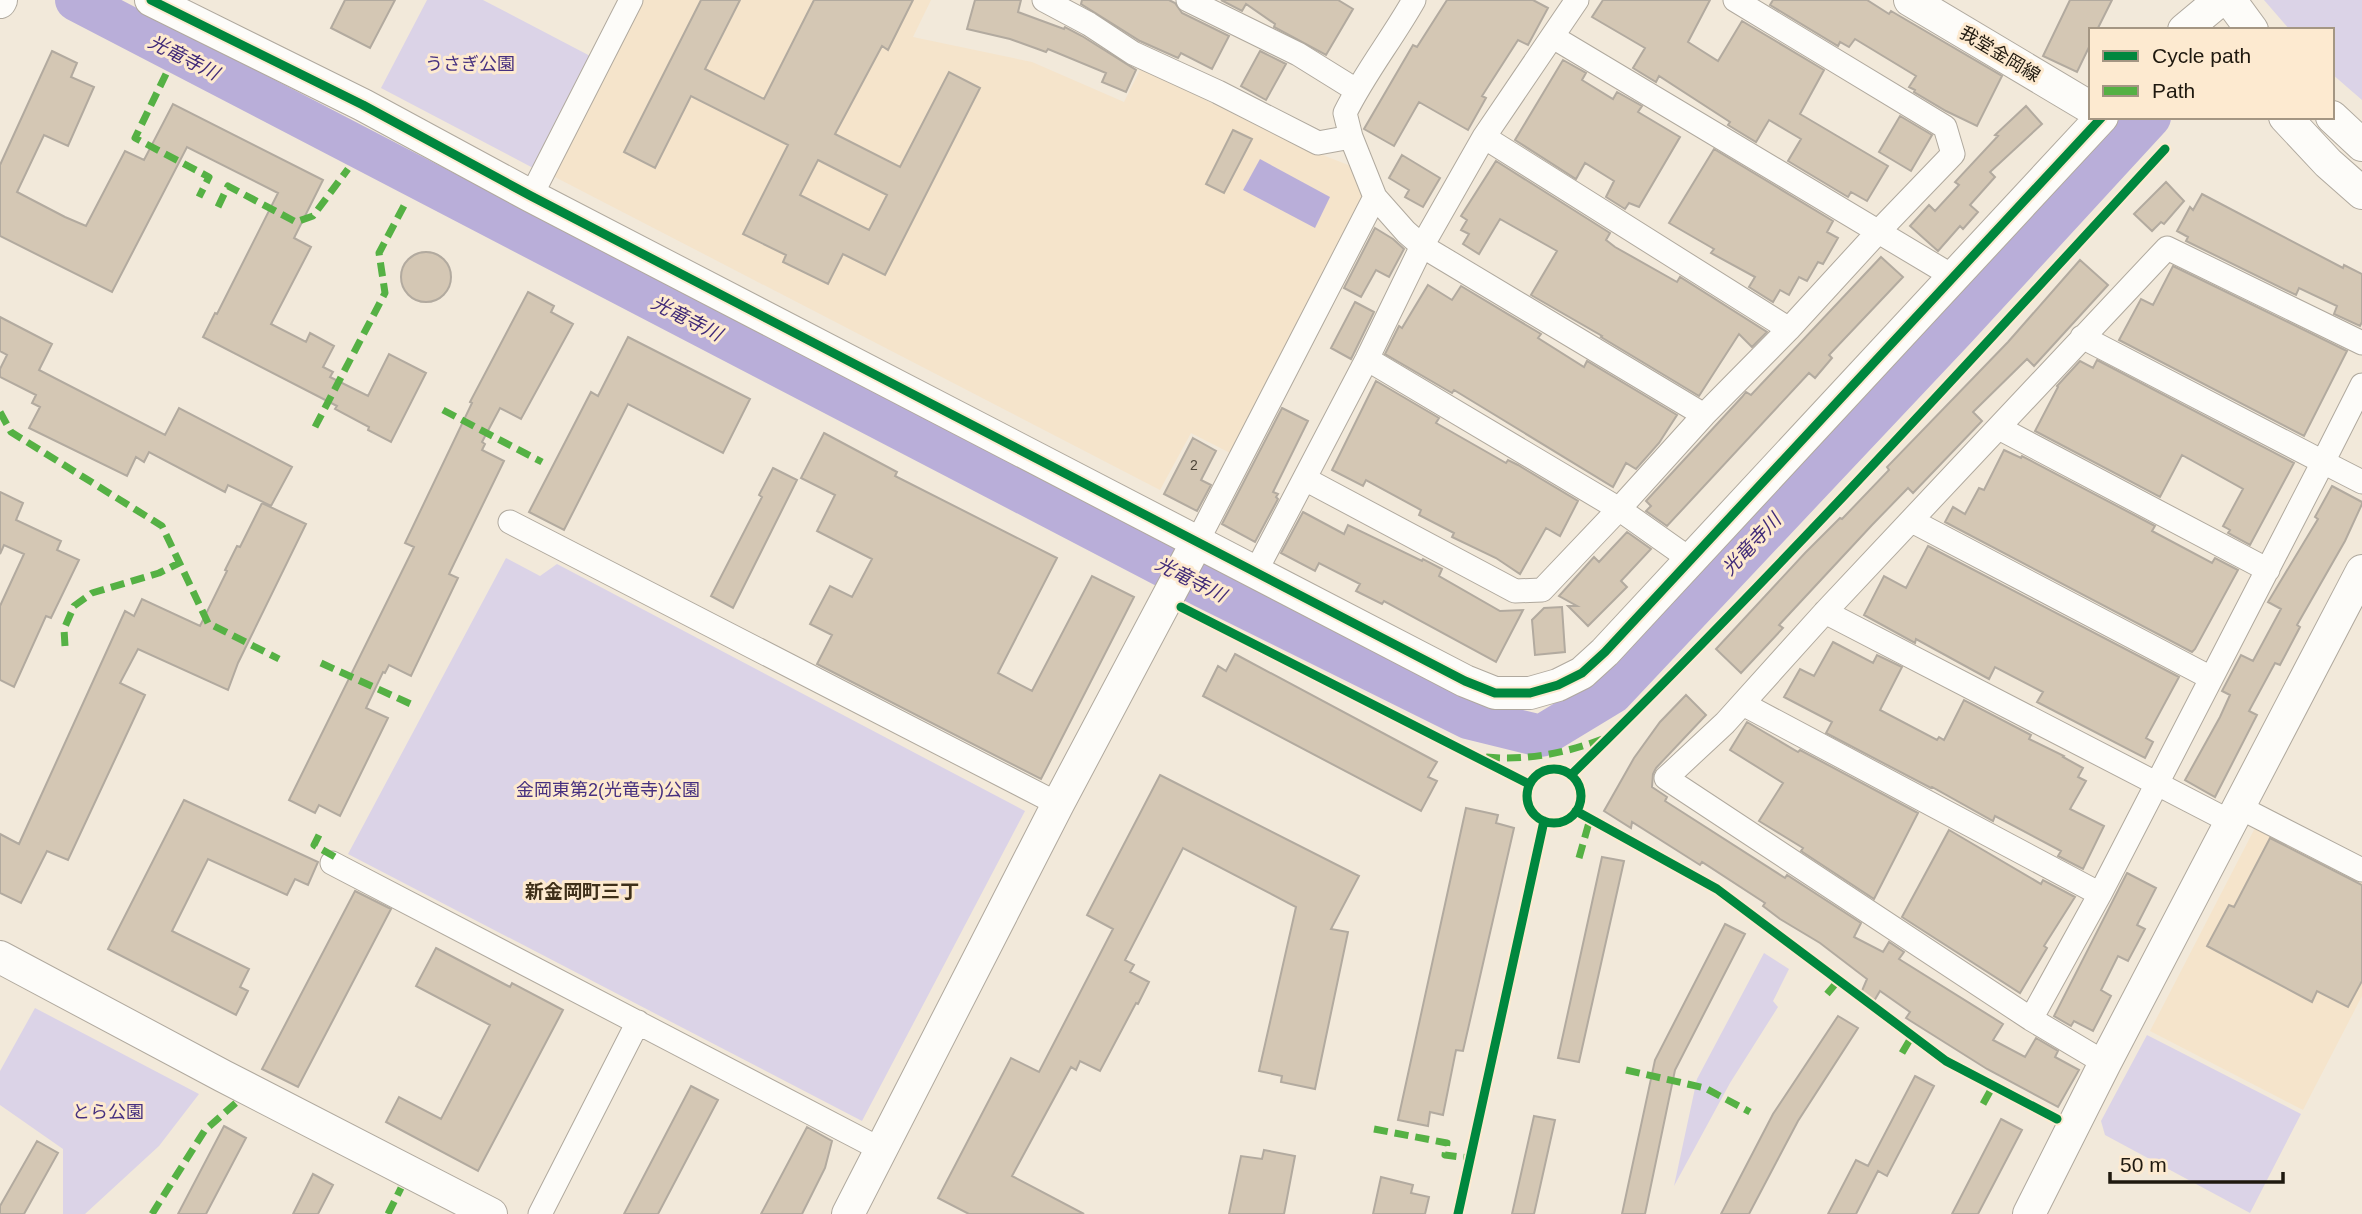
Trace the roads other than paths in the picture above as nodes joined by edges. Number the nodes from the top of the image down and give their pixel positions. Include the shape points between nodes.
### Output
1 (151, 0) edge
2 (631, 0) edge
3 (1044, 0) edge
4 (1188, 0) edge
5 (1413, 0) edge
6 (1735, 0) edge
7 (1910, 0) edge
8 (2230, 0) edge
9 (1570, 2) edge
10 (2251, 28) edge
11 (1553, 37) junction
12 (1356, 90) junction
13 (2089, 107) edge
14 (2100, 119) edge
15 (2287, 119) edge
16 (2334, 119) edge
17 (1351, 137) junction
18 (1485, 138) junction
19 (2362, 145) edge
20 (2362, 193) edge
21 (531, 196) junction
22 (1375, 197) junction
23 (1877, 233) junction
24 (1422, 246) junction
25 (1954, 277) junction
26 (1789, 328) junction
27 (2082, 337) junction
28 (2362, 343) edge
29 (1367, 359) junction
30 (2362, 385) edge
31 (1704, 415) junction
32 (1999, 428) junction
33 (2323, 462) junction
34 (1305, 479) junction
35 (2362, 482) edge
36 (1619, 509) junction
37 (1912, 521) junction
38 (510, 522) dead end
39 (1191, 552) junction
40 (1691, 561) junction
41 (2268, 570) junction
42 (1256, 571) junction
43 (2362, 571) edge
44 (1825, 612) junction
45 (2211, 678) junction
46 (1743, 704) junction
47 (2155, 784) junction
48 (1058, 804) junction
49 (2235, 815) junction
50 (332, 863) dead end
51 (2362, 870) edge
52 (2100, 894) junction
53 (0, 957) edge
54 (2031, 1019) junction
55 (638, 1022) junction
56 (2105, 1063) junction
57 (880, 1149) junction
58 (491, 1214) edge
59 (540, 1214) edge
60 (848, 1214) edge
61 (2029, 1214) edge

1 - 21 street via 363,105
2 - 21 street
3 - 17 street via 1133,52 1318,143
4 - 12 street via 1298,54
5 - 12 street
6 - 23 street via 1945,127 1953,154
7 - 13 street, 我堂金岡線
8 - 10 street
9 - 11 street
11 - 18 street
11 - 23 street
12 - 17 street via 1345,113
14 - 25 street
15 - 20 street
16 - 19 street
17 - 22 street
18 - 24 street
18 - 26 street
21 - 39 street
22 - 24 street
22 - 39 street
23 - 25 street
23 - 26 street
24 - 29 street
24 - 31 street
25 - 40 street
26 - 31 street
27 - 28 street via 2167,248
27 - 32 street
27 - 33 street
29 - 34 street
29 - 36 street
30 - 33 street
31 - 36 street
32 - 37 street
32 - 41 street
33 - 35 street
33 - 41 street
34 - 36 street via 1515,591 1542,590
34 - 42 street
36 - 40 street
37 - 44 street
37 - 45 street
38 - 48 street
39 - 42 street
39 - 48 street
40 - 42 street via 1583,673 1530,693 1494,693 1465,681
41 - 45 street
43 - 49 street
44 - 46 street
44 - 47 street
45 - 47 street
46 - 52 street
46 - 54 street via 1666,778
47 - 49 street
47 - 52 street
48 - 57 street
49 - 51 street
49 - 56 street
50 - 55 street
52 - 54 street
53 - 58 street
54 - 56 street
55 - 57 street
55 - 59 street
56 - 61 street
57 - 60 street

